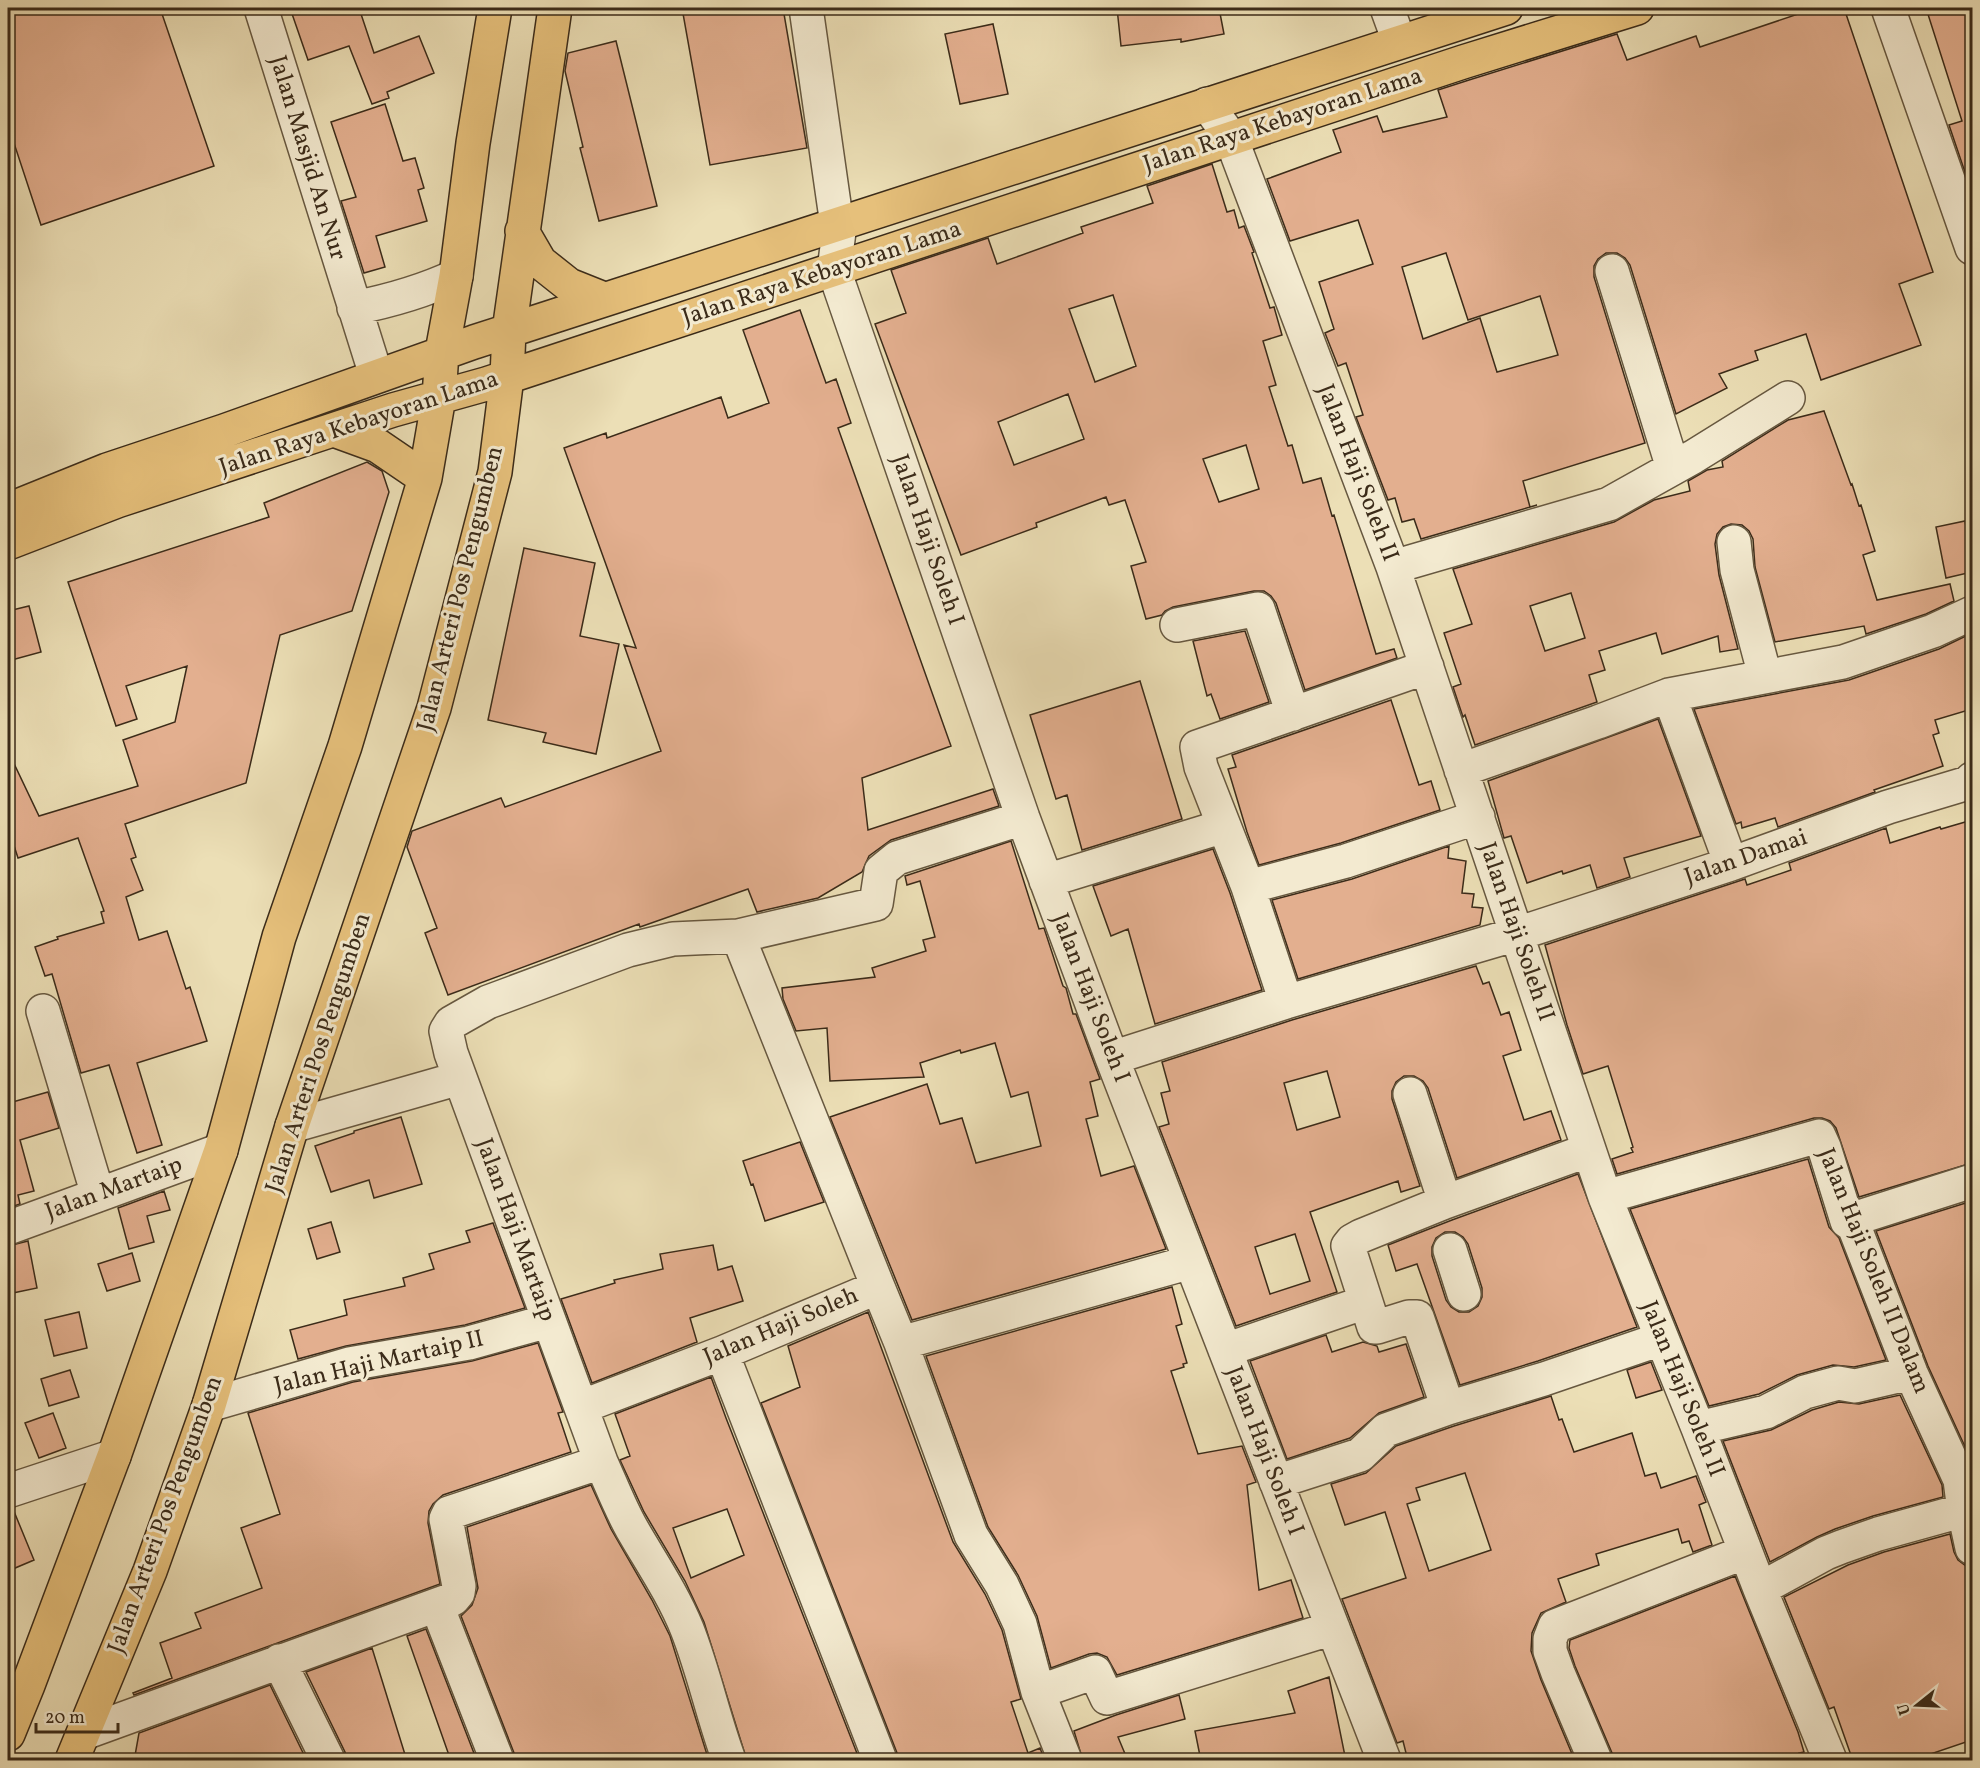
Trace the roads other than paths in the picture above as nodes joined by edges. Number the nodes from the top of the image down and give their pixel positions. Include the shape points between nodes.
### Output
1 (261, 8) edge
2 (495, 8) edge
3 (555, 8) edge
4 (806, 8) edge
5 (1388, 8) edge
6 (1506, 8) edge
7 (1637, 8) edge
8 (1888, 8) edge
9 (1400, 41) junction
10 (1206, 104) junction
11 (1231, 138) junction
12 (1081, 145) junction
13 (991, 175) junction
14 (1093, 184) junction
15 (945, 189) junction
16 (1004, 214) junction
17 (840, 224) junction
18 (959, 228) junction
19 (522, 231) junction
20 (1972, 248) edge
21 (834, 270) junction
22 (1612, 271) dead end
23 (456, 276) junction
24 (657, 283) junction
25 (604, 299) junction
26 (354, 308) junction
27 (670, 324) junction
28 (509, 331) junction
29 (442, 352) junction
30 (376, 375) junction
31 (507, 377) junction
32 (440, 397) junction
33 (1788, 398) dead end
34 (334, 430) junction
35 (1673, 468) junction
36 (425, 478) junction
37 (8, 510) edge
38 (1734, 542) dead end
39 (8, 543) edge
40 (1393, 567) junction
41 (1972, 613) edge
42 (1177, 625) dead end
43 (1427, 667) junction
44 (1765, 676) junction
45 (1669, 695) junction
46 (1293, 714) junction
47 (1461, 770) junction
48 (1972, 779) edge
49 (1478, 817) junction
50 (1023, 818) junction
51 (1224, 826) junction
52 (1731, 864) junction
53 (1046, 881) junction
54 (1248, 887) junction
55 (1517, 934) junction
56 (738, 936) junction
57 (1286, 1002) junction
58 (43, 1011) dead end
59 (1112, 1058) junction
60 (455, 1065) junction
61 (1410, 1094) dead end
62 (292, 1126) junction
63 (221, 1150) junction
64 (1589, 1150) junction
65 (1972, 1181) edge
66 (98, 1195) junction
67 (1605, 1197) junction
68 (1444, 1202) junction
69 (1847, 1221) junction
70 (8, 1228) edge
71 (1450, 1250) dead end
72 (1191, 1262) junction
73 (878, 1287) junction
74 (1464, 1294) dead end
75 (1366, 1302) junction
76 (548, 1320) junction
77 (1661, 1339) junction
78 (901, 1343) junction
79 (1225, 1350) junction
80 (722, 1353) junction
81 (1911, 1373) junction
82 (209, 1405) junction
83 (581, 1407) junction
84 (1448, 1408) junction
85 (1698, 1428) junction
86 (114, 1456) junction
87 (601, 1462) junction
88 (1276, 1482) junction
89 (8, 1491) edge
90 (1968, 1509) edge
91 (1972, 1548) edge
92 (1745, 1552) junction
93 (1760, 1589) junction
94 (437, 1605) junction
95 (1333, 1628) junction
96 (279, 1661) junction
97 (1038, 1692) junction
98 (8, 1734) edge
99 (78, 1747) edge
100 (328, 1761) edge
101 (497, 1761) edge
102 (729, 1761) edge
103 (880, 1761) edge
104 (1065, 1761) edge
105 (1384, 1761) edge
106 (1595, 1761) edge
107 (1830, 1761) edge

1 - 26 street, Jalan Masjid An Nur
2 - 23 main road
3 - 19 main road, Jalan Arteri Pos Pengumben
4 - 17 street
5 - 9 street
6 - 9 main road, Jalan Raya Kebayoran Lama
7 - 11 main road, Jalan Raya Kebayoran Lama
8 - 20 street
9 - 10 main road, Jalan Raya Kebayoran Lama
10 - 11 street, Jalan Haji Soleh II
10 - 12 main road, Jalan Raya Kebayoran Lama
11 - 14 main road, Jalan Raya Kebayoran Lama
11 - 40 street, Jalan Haji Soleh II
12 - 13 main road, Jalan Raya Kebayoran Lama
12 - 14 main road
13 - 15 main road, Jalan Raya Kebayoran Lama
13 - 16 main road
14 - 16 main road, Jalan Raya Kebayoran Lama
15 - 17 main road, Jalan Raya Kebayoran Lama
15 - 18 main road
16 - 18 main road, Jalan Raya Kebayoran Lama
17 - 21 street, Jalan Haji Soleh I
17 - 24 main road, Jalan Raya Kebayoran Lama
18 - 21 main road, Jalan Raya Kebayoran Lama
19 - 25 main road via 540,262 569,285
19 - 28 main road, Jalan Arteri Pos Pengumben
21 - 27 main road, Jalan Raya Kebayoran Lama
21 - 50 street, Jalan Haji Soleh I
22 - 35 street
23 - 26 street via 414,294
23 - 29 main road
24 - 25 main road, Jalan Raya Kebayoran Lama
24 - 27 main road
25 - 28 main road, Jalan Raya Kebayoran Lama
26 - 30 street, Jalan Masjid An Nur
27 - 31 main road, Jalan Raya Kebayoran Lama
28 - 29 main road, Jalan Raya Kebayoran Lama
28 - 31 main road, Jalan Arteri Pos Pengumben
29 - 30 main road, Jalan Raya Kebayoran Lama
29 - 32 main road
30 - 37 main road, Jalan Raya Kebayoran Lama via 107,470
31 - 32 main road, Jalan Raya Kebayoran Lama
31 - 62 main road, Jalan Arteri Pos Pengumben via 495,472 434,708
32 - 34 main road, Jalan Raya Kebayoran Lama
32 - 36 main road
33 - 35 street
34 - 36 main road via 378,446
34 - 39 main road, Jalan Raya Kebayoran Lama via 117,501
35 - 40 street via 1609,504
36 - 63 main road via 345,746 279,937
38 - 44 street via 1737,570
40 - 43 street, Jalan Haji Soleh II
41 - 44 street via 1843,662
42 - 46 street via 1258,609
43 - 46 street
43 - 47 street, Jalan Haji Soleh II
44 - 45 street
45 - 47 street
45 - 52 street
46 - 51 street via 1197,747
47 - 49 street, Jalan Haji Soleh II
48 - 52 street, Jalan Damai
49 - 54 street via 1346,861
49 - 55 street, Jalan Haji Soleh II
50 - 53 street, Jalan Haji Soleh I
50 - 56 street via 897,858 881,871 876,904
51 - 53 street
51 - 54 street
52 - 55 street, Jalan Damai
53 - 59 street, Jalan Haji Soleh I
54 - 57 street
55 - 57 street
55 - 64 street, Jalan Haji Soleh II
56 - 60 street, Jalan Haji Martaip via 673,939 628,950 488,1002 448,1027 447,1040
56 - 73 street
57 - 59 street
58 - 66 street
59 - 72 street, Jalan Haji Soleh I
60 - 62 street
60 - 76 street, Jalan Haji Martaip
61 - 68 street
62 - 82 main road, Jalan Arteri Pos Pengumben
63 - 66 street, Jalan Martaip
63 - 86 main road
64 - 67 street, Jalan Haji Soleh II
64 - 68 street
65 - 69 street
66 - 70 street, Jalan Martaip
67 - 69 street, Jalan Haji Soleh II Dalam via 1819,1136
67 - 77 street, Jalan Haji Soleh II
68 - 75 street via 1348,1246
69 - 81 street, Jalan Haji Soleh II Dalam via 1854,1226
71 - 74 street
72 - 78 street
72 - 79 street, Jalan Haji Soleh I
73 - 78 street, Jalan Haji Soleh
73 - 80 street, Jalan Haji Soleh
75 - 79 street
75 - 84 street via 1375,1327 1417,1317
76 - 82 street, Jalan Haji Martaip II via 469,1343 349,1364
76 - 83 street, Jalan Haji Martaip
77 - 84 street
77 - 85 street, Jalan Haji Soleh II
78 - 97 street, Jalan Haji Soleh via 971,1535 1002,1585 1020,1624
79 - 88 street, Jalan Haji Soleh I
80 - 83 street, Jalan Haji Soleh
80 - 103 street
81 - 85 street via 1855,1386 1838,1383 1805,1392 1766,1412
81 - 90 street, Jalan Haji Soleh II Dalam via 1960,1480
82 - 99 main road, Jalan Arteri Pos Pengumben via 150,1571
83 - 87 street, Jalan Haji Martaip
84 - 88 street via 1386,1430 1360,1455
85 - 92 street, Jalan Haji Soleh II
86 - 89 street
86 - 98 main road
87 - 94 street via 449,1513 446,1519 459,1589 453,1599
87 - 102 street, Jalan Haji Martaip via 630,1525 687,1628
88 - 95 street, Jalan Haji Soleh I
90 - 91 street, Jalan Haji Soleh II Dalam
90 - 93 street via 1834,1550
92 - 93 street, Jalan Haji Soleh II
92 - 106 street via 1555,1626 1550,1651
93 - 107 street, Jalan Haji Soleh II
94 - 96 street
94 - 101 street
95 - 97 street via 1107,1698 1095,1672
95 - 105 street, Jalan Haji Soleh I
96 - 99 street
96 - 100 street
97 - 104 street, Jalan Haji Soleh

